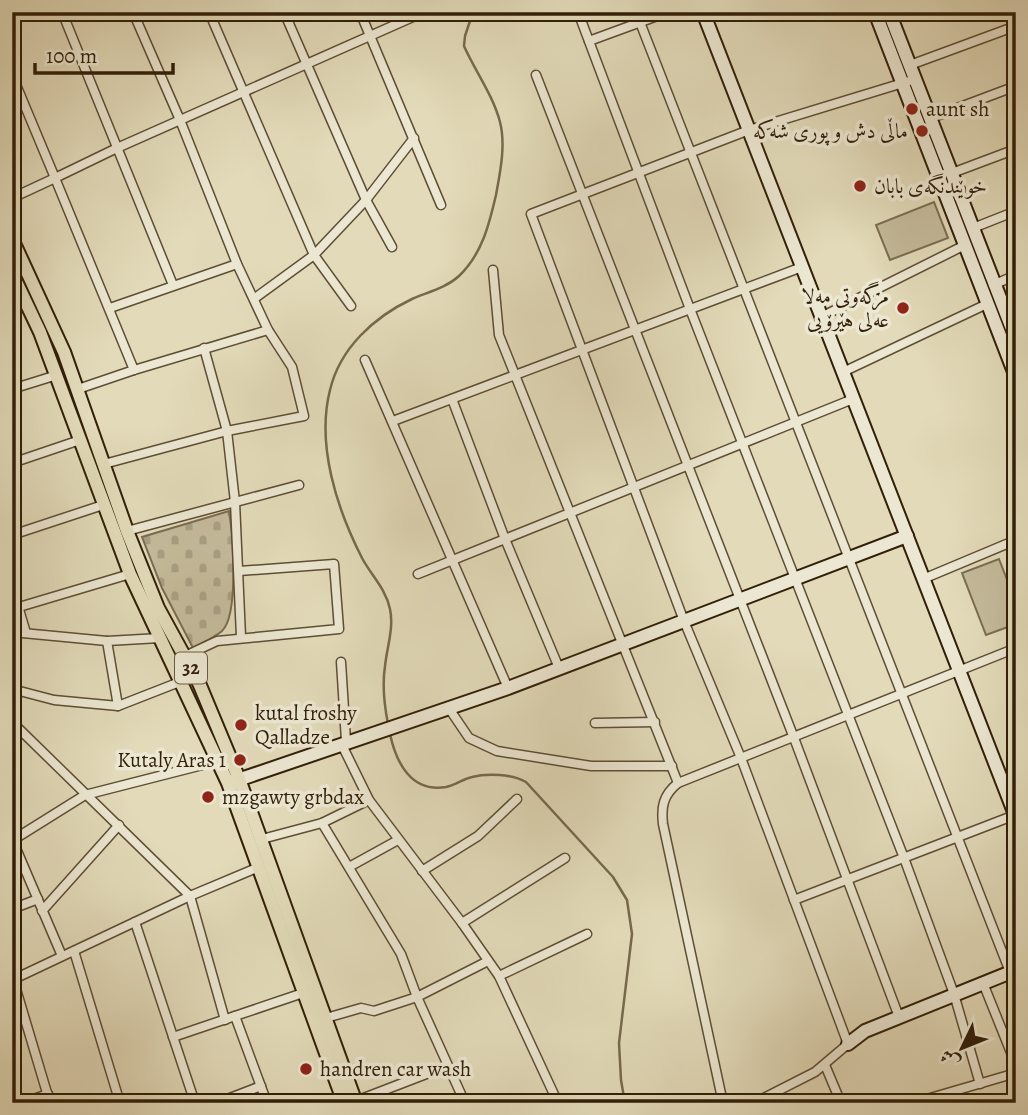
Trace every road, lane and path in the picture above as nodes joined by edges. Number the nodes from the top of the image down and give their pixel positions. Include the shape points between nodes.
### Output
1 (62, 12) edge
2 (133, 12) edge
3 (209, 12) edge
4 (284, 12) edge
5 (360, 12) edge
6 (424, 12) edge
7 (578, 12) edge
8 (636, 12) edge
9 (668, 12) edge
10 (703, 12) edge
11 (875, 12) edge
12 (889, 12) edge
13 (640, 22) junction
14 (1016, 26) edge
15 (370, 36) junction
16 (589, 41) junction
17 (307, 64) junction
18 (910, 65) junction
19 (12, 75) edge
20 (536, 75) dead end
21 (916, 79) junction
22 (902, 83) junction
23 (1016, 86) edge
24 (244, 92) junction
25 (931, 118) junction
26 (180, 120) junction
27 (749, 130) junction
28 (414, 138) junction
29 (117, 148) junction
30 (1016, 149) edge
31 (691, 153) junction
32 (638, 172) junction
33 (952, 173) junction
34 (55, 178) junction
35 (583, 194) junction
36 (12, 198) edge
37 (366, 200) junction
38 (441, 205) dead end
39 (1016, 211) edge
40 (973, 228) junction
41 (12, 239) edge
42 (965, 246) junction
43 (392, 247) dead end
44 (314, 255) junction
45 (237, 264) junction
46 (802, 267) junction
47 (493, 270) dead end
48 (12, 273) edge
49 (1016, 275) edge
50 (173, 285) junction
51 (988, 287) junction
52 (744, 289) junction
53 (255, 298) junction
54 (994, 301) junction
55 (351, 306) dead end
56 (110, 308) junction
57 (690, 309) junction
58 (821, 317) junction
59 (268, 330) junction
60 (635, 330) junction
61 (1016, 339) edge
62 (204, 348) junction
63 (582, 350) junction
64 (365, 359) dead end
65 (134, 370) junction
66 (843, 372) junction
67 (515, 374) junction
68 (1015, 374) edge
69 (57, 375) junction
70 (12, 389) edge
71 (78, 389) junction
72 (452, 399) junction
73 (853, 399) junction
74 (393, 421) junction
75 (796, 422) junction
76 (227, 431) junction
77 (80, 440) junction
78 (743, 443) junction
79 (12, 463) edge
80 (104, 464) junction
81 (688, 465) junction
82 (299, 485) dead end
83 (634, 487) junction
84 (235, 502) junction
85 (103, 505) junction
86 (570, 513) junction
87 (127, 531) junction
88 (12, 535) edge
89 (907, 536) junction
90 (505, 539) junction
91 (1016, 540) edge
92 (849, 558) junction
93 (453, 560) junction
94 (239, 571) junction
95 (130, 574) junction
96 (418, 574) dead end
97 (794, 579) junction
98 (923, 579) junction
99 (12, 586) edge
100 (739, 600) junction
101 (19, 607) junction
102 (684, 621) junction
103 (12, 632) edge
104 (26, 633) junction
105 (242, 637) junction
106 (160, 638) junction
107 (107, 640) junction
108 (623, 644) junction
109 (1016, 648) edge
110 (185, 656) junction
111 (341, 662) dead end
112 (559, 668) junction
113 (959, 671) junction
114 (181, 681) junction
115 (508, 688) junction
116 (12, 689) edge
117 (901, 693) junction
118 (118, 706) junction
119 (447, 707) junction
120 (848, 715) junction
121 (12, 722) edge
122 (655, 722) junction
123 (595, 723) dead end
124 (793, 738) junction
125 (344, 742) junction
126 (741, 758) junction
127 (218, 761) junction
128 (672, 766) junction
129 (234, 781) junction
130 (678, 783) junction
131 (1011, 789) edge
132 (85, 795) junction
133 (517, 799) dead end
134 (369, 800) junction
135 (1015, 816) edge
136 (322, 823) junction
137 (119, 825) junction
138 (957, 837) junction
139 (13, 839) edge
140 (262, 839) junction
141 (398, 840) junction
142 (565, 858) dead end
143 (904, 858) junction
144 (259, 867) junction
145 (349, 867) junction
146 (422, 871) junction
147 (848, 880) junction
148 (190, 896) junction
149 (38, 899) junction
150 (794, 900) junction
151 (12, 909) edge
152 (42, 911) junction
153 (135, 922) junction
154 (462, 923) junction
155 (587, 934) dead end
156 (74, 951) junction
157 (62, 956) junction
158 (488, 961) junction
159 (1013, 971) edge
160 (499, 976) junction
161 (13, 979) edge
162 (983, 983) junction
163 (303, 993) junction
164 (954, 994) junction
165 (417, 997) junction
166 (235, 1016) junction
167 (898, 1017) junction
168 (326, 1018) junction
169 (225, 1020) junction
170 (173, 1037) junction
171 (848, 1044) junction
172 (825, 1065) junction
173 (1016, 1065) edge
174 (447, 1066) junction
175 (1016, 1073) edge
176 (980, 1084) junction
177 (261, 1086) junction
178 (49, 1098) edge
179 (773, 1098) edge
180 (352, 1102) edge
181 (22, 1103) edge
182 (120, 1103) edge
183 (195, 1103) edge
184 (216, 1103) edge
185 (267, 1103) edge
186 (465, 1103) edge
187 (558, 1103) edge
188 (723, 1103) edge
189 (754, 1103) edge
190 (841, 1103) edge
191 (913, 1103) edge

1 - 29 street
2 - 26 street
3 - 24 street
4 - 17 street
5 - 15 street
6 - 15 street
7 - 16 street
8 - 13 street
9 - 13 street
10 - 27 street
11 - 22 street
12 - 18 street
13 - 16 street
13 - 31 street
14 - 18 street
15 - 17 street
15 - 28 street
16 - 32 street
17 - 24 street
17 - 37 street
18 - 21 street
19 - 34 street
20 - 35 street
21 - 22 street
21 - 25 street
22 - 27 street
22 - 42 street
23 - 25 street
24 - 26 street
24 - 44 street
25 - 33 street
26 - 29 street
26 - 45 street
27 - 31 street
27 - 46 street
28 - 37 street
28 - 38 street
29 - 34 street
29 - 50 street
30 - 33 street
31 - 32 street
31 - 52 street
32 - 35 street
32 - 57 street
33 - 40 street
34 - 36 street
34 - 56 street
35 - 60 street
35 - 63 street via 531,214
37 - 43 street
37 - 44 street
39 - 40 street
40 - 51 street
41 - 71 main road, 32
42 - 51 street
42 - 58 street
44 - 53 street
44 - 55 street
45 - 50 street
45 - 53 street
46 - 52 street
46 - 58 street
47 - 67 street via 499,334
48 - 69 main road, 32
49 - 51 street
50 - 56 street
51 - 54 street
52 - 57 street
52 - 75 street
53 - 59 street
54 - 61 street
54 - 66 street
54 - 68 street
56 - 65 street
57 - 60 street
57 - 78 street
58 - 66 street
59 - 62 street
59 - 76 street via 292,367 304,416
60 - 63 street
60 - 81 street
62 - 65 street
62 - 76 street
63 - 67 street
63 - 83 street
64 - 74 street
65 - 71 street
66 - 73 street
67 - 72 street
67 - 86 street
69 - 70 street
69 - 77 main road, 32
71 - 80 main road, 32
72 - 74 street
72 - 90 street
73 - 75 street
73 - 89 street
74 - 93 street
75 - 78 street
75 - 92 street
76 - 80 street
76 - 84 street
77 - 79 street
77 - 85 main road, 32
78 - 81 street
78 - 97 street
80 - 87 main road, 32
81 - 83 street
81 - 100 street
82 - 84 street
83 - 86 street
83 - 102 street
84 - 87 street
84 - 94 street
85 - 88 street
85 - 95 main road, 32
86 - 90 street
86 - 108 street
87 - 110 main road, 32 via 158,608
89 - 92 street
89 - 98 street
90 - 93 street
90 - 112 street
91 - 98 street
92 - 97 street
92 - 117 street
93 - 96 street
93 - 115 street
94 - 105 street
94 - 105 street via 334,565 339,629
95 - 101 street
95 - 106 main road, 32
97 - 100 street
97 - 120 street
98 - 113 street
99 - 101 street
100 - 102 street
100 - 124 street
101 - 104 street
102 - 108 street
102 - 126 street
103 - 104 street
104 - 107 street
105 - 110 street via 217,641
106 - 107 street
106 - 114 main road, 32
107 - 118 street
108 - 112 street
108 - 122 street
109 - 113 street
110 - 129 main road, 32
111 - 125 street
112 - 115 street
113 - 117 street
113 - 131 street
114 - 118 street
114 - 127 main road, 32
115 - 119 street
116 - 118 street via 54,700
117 - 120 street
117 - 138 street
119 - 125 street
119 - 128 street via 469,738 497,751 591,766
120 - 124 street
120 - 143 street
121 - 132 street
122 - 123 street
122 - 128 street
124 - 126 street
124 - 147 street
125 - 129 street
125 - 134 street
126 - 130 street
126 - 150 street
127 - 129 main road, 32
127 - 132 street
128 - 130 street
129 - 140 main road, 32
129 - 144 main road, 32
130 - 188 street via 663,802 663,824
131 - 135 street
132 - 137 street
132 - 139 street
133 - 146 street via 478,836
134 - 136 street
134 - 141 street
135 - 138 street
136 - 140 street
136 - 145 street
137 - 148 street
137 - 152 street
138 - 143 street
138 - 159 street
139 - 149 street
140 - 168 main road, 32
141 - 145 street
141 - 146 street
142 - 154 street
143 - 147 street
143 - 164 street
144 - 148 street
144 - 163 main road, 32
145 - 165 street via 401,954
146 - 154 street
147 - 150 street
147 - 167 street
148 - 153 street
148 - 169 street
149 - 151 street
149 - 152 street
150 - 171 street
152 - 157 street
153 - 156 street
153 - 170 street
154 - 158 street
155 - 160 street
156 - 157 street
156 - 182 street
157 - 161 street
158 - 160 street
158 - 165 street
159 - 162 street
160 - 187 street
161 - 178 street
162 - 164 street
162 - 173 street
163 - 166 street
163 - 180 main road, 32
164 - 167 street
164 - 176 street
165 - 168 street via 374,1011 361,1008
165 - 174 street
166 - 169 street
166 - 177 street
167 - 171 street
168 - 180 main road, 32
169 - 170 street
170 - 183 street
171 - 172 street
172 - 179 street
172 - 190 street
174 - 180 street
174 - 186 street
175 - 176 street
176 - 191 street
177 - 184 street
177 - 185 street
178 - 181 street
179 - 189 street

